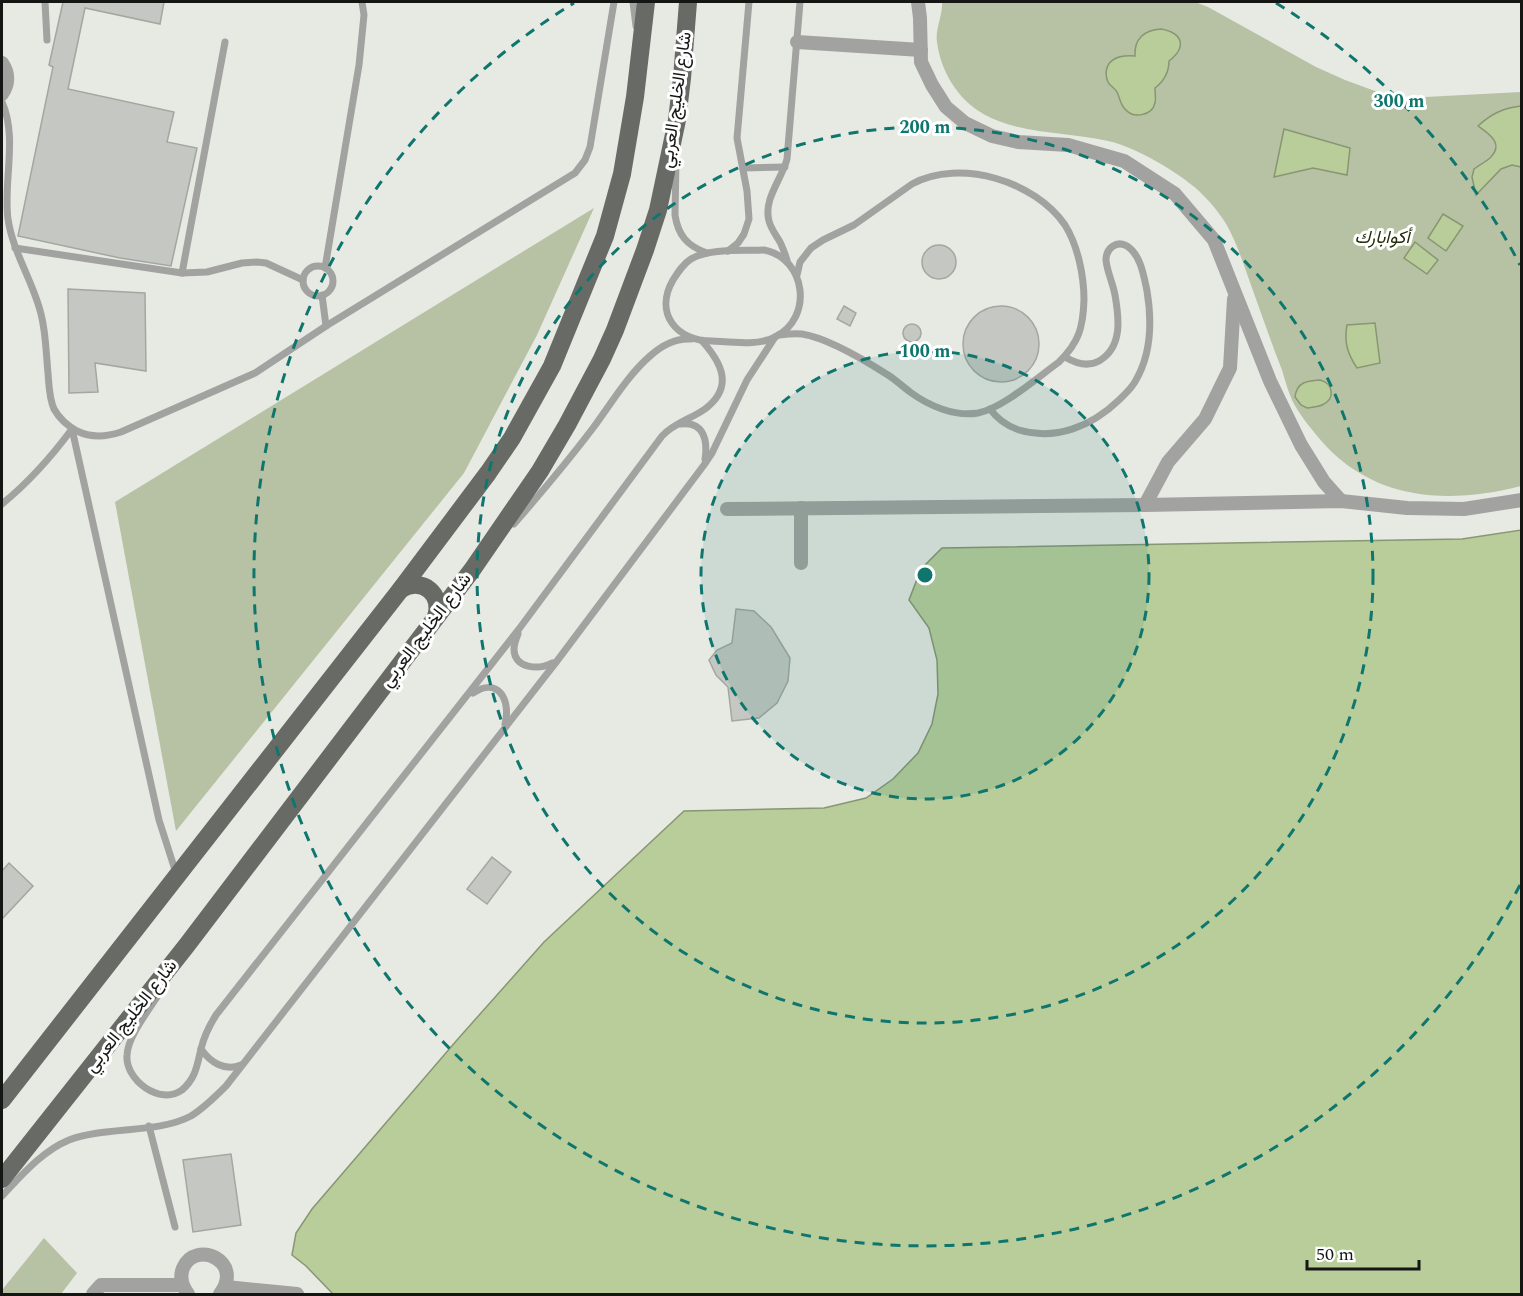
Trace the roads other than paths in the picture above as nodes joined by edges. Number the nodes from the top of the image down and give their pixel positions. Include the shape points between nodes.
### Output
1 (45, 2) edge
2 (362, 2) edge
3 (614, 2) edge
4 (633, 2) edge
5 (646, 2) edge
6 (688, 2) edge
7 (749, 2) edge
8 (800, 2) edge
9 (918, 2) edge
10 (47, 40) dead end
11 (225, 42) dead end
12 (797, 42) junction
13 (921, 50) junction
14 (2, 55) edge
15 (640, 56) junction
16 (2, 63) edge
17 (2, 94) edge
18 (2, 102) edge
19 (677, 120) junction
20 (785, 167) junction
21 (743, 168) junction
22 (15, 248) junction
23 (727, 252) junction
24 (707, 253) junction
25 (787, 262) junction
26 (325, 268) junction
27 (182, 273) junction
28 (796, 275) junction
29 (303, 280) junction
30 (322, 295) junction
31 (1234, 295) junction
32 (326, 326) junction
33 (777, 336) junction
34 (692, 339) junction
35 (702, 341) junction
36 (1065, 357) junction
37 (990, 409) junction
38 (673, 426) junction
39 (72, 429) junction
40 (704, 465) junction
41 (1521, 500) edge
42 (1341, 501) junction
43 (2, 504) edge
44 (1145, 505) junction
45 (801, 508) junction
46 (727, 509) dead end
47 (801, 563) dead end
48 (472, 570) junction
49 (401, 589) junction
50 (436, 617) junction
51 (519, 629) junction
52 (556, 661) junction
53 (464, 700) junction
54 (503, 729) junction
55 (177, 876) junction
56 (187, 945) junction
57 (201, 1048) junction
58 (242, 1065) junction
59 (2, 1100) edge
60 (149, 1126) junction
61 (2, 1179) edge
62 (2, 1196) edge
63 (175, 1227) dead end
64 (185, 1290) edge
65 (223, 1291) edge
66 (93, 1294) edge
67 (297, 1294) edge

1 - 10 lane
2 - 26 lane via 359,65
3 - 32 lane via 592,135 581,167
4 - 15 lane
5 - 15 main road
6 - 19 main road, شارع الخليج العربي
7 - 21 lane via 738,129
8 - 12 lane
9 - 13 street
11 - 27 lane
12 - 13 street
12 - 20 lane
13 - 31 street via 921,62 932,85 946,107 965,123 992,136 1068,145 1124,161 1175,194 1214,240
14 - 16 street
15 - 49 main road via 617,197 552,366 512,438
16 - 17 street via 7,80
18 - 22 lane via 9,125 7,204
19 - 24 lane via 676,222 687,243
19 - 48 main road, شارع الخليج العربي via 658,210 602,359 540,471
20 - 21 lane
20 - 25 lane via 769,201 768,215
21 - 23 lane via 748,225 738,243
22 - 27 lane
22 - 39 lane via 41,313 51,402
23 - 24 lane
23 - 25 lane via 764,250
24 - 34 lane via 691,259 680,270 666,300 671,322
25 - 28 lane
26 - 29 lane via 311,268
26 - 30 lane via 332,282
27 - 29 lane via 257,262
28 - 33 lane via 801,293 799,308 792,322
28 - 36 lane via 800,262 812,248 922,179 958,174 1005,181 1050,208 1075,247 1083,284 1083,318 1078,339
29 - 30 lane via 311,294
30 - 32 lane
31 - 42 street via 1301,445
31 - 44 street via 1230,368 1205,419 1168,462
32 - 39 lane via 255,373 121,432 97,436
33 - 35 lane via 755,342
33 - 37 lane via 805,334 830,344 940,408 970,414
33 - 40 lane via 747,380
34 - 35 lane
34 - 48 lane via 670,343 648,358 554,478
35 - 38 lane via 720,364 722,385 705,409
36 - 37 lane
36 - 37 lane via 1090,364 1112,350 1118,330 1117,311 1106,256 1114,245 1128,247 1141,267 1150,311 1148,347 1136,382 1092,421 1055,433 1037,434 1013,428
38 - 40 lane via 688,423 701,432 707,448
38 - 51 lane
39 - 43 lane via 44,464
39 - 55 lane via 159,820
40 - 52 lane
41 - 42 street via 1464,509
42 - 44 street
44 - 45 street
45 - 46 street
45 - 47 street
48 - 50 main road, شارع الخليج العربي
49 - 50 main road via 411,585 427,588 437,601
49 - 55 main road
50 - 56 main road, شارع الخليج العربي
51 - 52 lane via 514,648 523,664 541,668
51 - 53 lane
52 - 54 lane
53 - 54 lane via 485,687 499,692 507,705
53 - 57 lane via 216,1015
54 - 58 lane
55 - 59 main road
56 - 57 lane via 132,1037 127,1062 143,1085 168,1096 189,1083 198,1068
56 - 61 main road, شارع الخليج العربي
57 - 58 lane via 219,1065
58 - 60 lane via 198,1111 181,1120
60 - 62 lane via 92,1134 60,1144
60 - 63 lane
64 - 65 street via 181,1274 185,1264 205,1254 224,1265 227,1276
64 - 66 street via 101,1285
65 - 67 street

